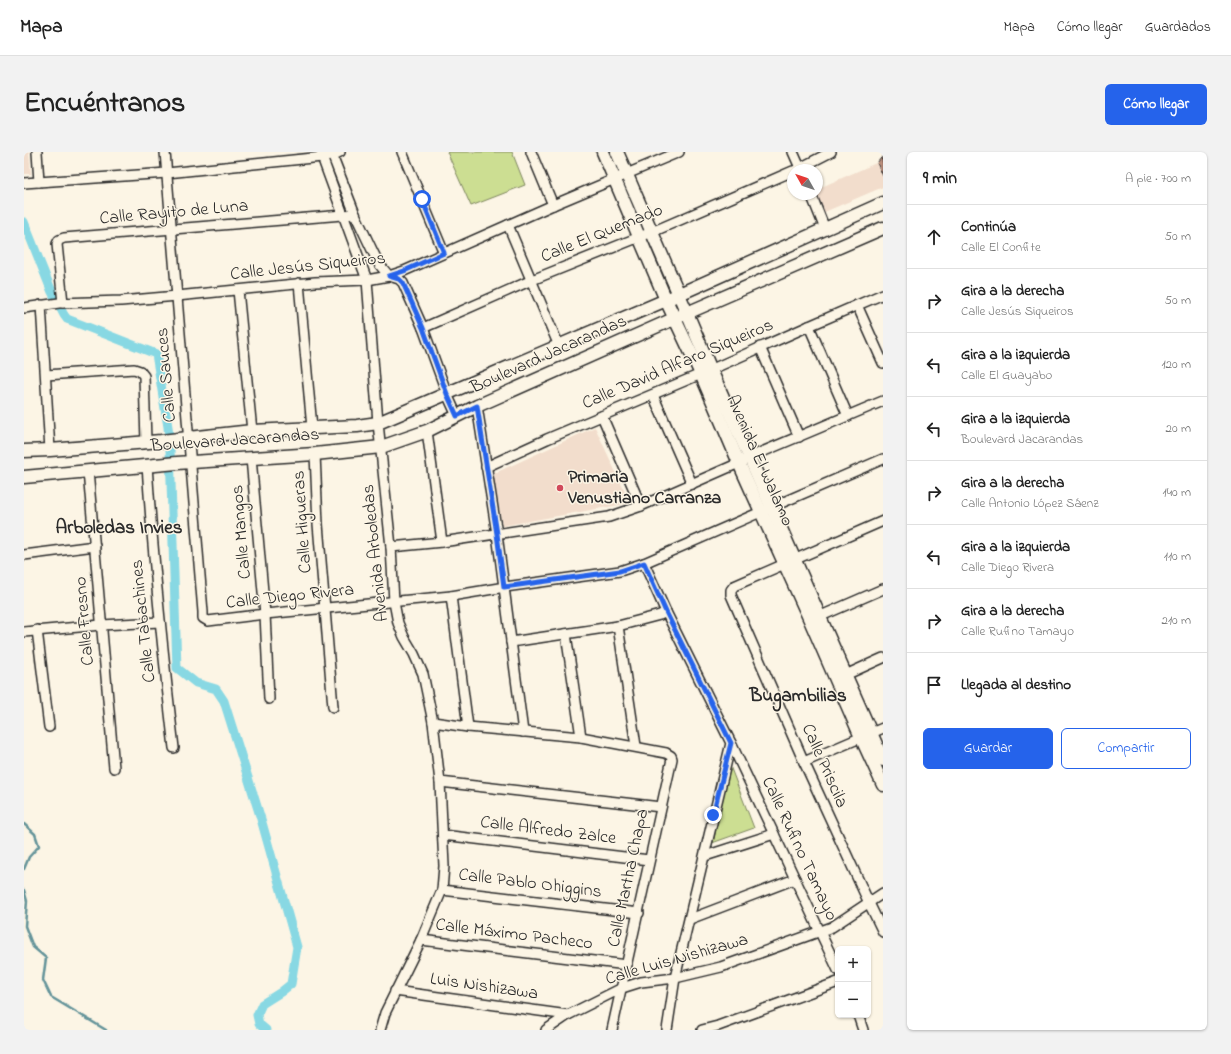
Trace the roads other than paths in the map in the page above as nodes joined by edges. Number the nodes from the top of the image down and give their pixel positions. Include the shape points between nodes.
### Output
1 (37, 152) edge
2 (166, 152) edge
3 (402, 152) edge
4 (531, 152) edge
5 (602, 152) edge
6 (617, 152) edge
7 (679, 152) edge
8 (793, 152) edge
9 (831, 152) edge
10 (331, 154) edge
11 (796, 164) edge
12 (808, 164) edge
13 (167, 173) junction
14 (627, 174) junction
15 (787, 174) edge
16 (614, 178) junction
17 (39, 182) junction
18 (24, 183) edge
19 (813, 200) edge
20 (883, 203) edge
21 (553, 205) junction
22 (355, 214) junction
23 (344, 215) junction
24 (508, 225) junction
25 (825, 229) junction
26 (883, 229) edge
27 (171, 230) junction
28 (652, 232) junction
29 (639, 237) junction
30 (444, 253) junction
31 (389, 276) junction
32 (368, 280) junction
33 (532, 280) junction
34 (299, 283) junction
35 (238, 290) junction
36 (678, 294) junction
37 (883, 294) edge
38 (177, 296) junction
39 (666, 300) junction
40 (58, 303) junction
41 (42, 305) junction
42 (857, 305) junction
43 (24, 308) edge
44 (687, 313) junction
45 (674, 319) junction
46 (809, 326) junction
47 (423, 328) junction
48 (559, 346) junction
49 (760, 348) junction
50 (883, 363) edge
51 (706, 372) junction
52 (46, 375) junction
53 (447, 394) junction
54 (653, 395) junction
55 (883, 401) edge
56 (477, 406) junction
57 (457, 416) junction
58 (602, 416) junction
59 (848, 416) junction
60 (378, 423) junction
61 (312, 428) junction
62 (252, 431) junction
63 (427, 431) junction
64 (799, 437) junction
65 (189, 438) junction
66 (146, 442) junction
67 (381, 447) junction
68 (24, 450) edge
69 (50, 450) junction
70 (315, 454) junction
71 (251, 458) junction
72 (883, 459) edge
73 (745, 460) junction
74 (191, 463) junction
75 (147, 466) junction
76 (486, 467) junction
77 (88, 471) junction
78 (24, 477) edge
79 (692, 484) junction
80 (641, 506) junction
81 (766, 509) junction
82 (883, 521) edge
83 (497, 534) junction
84 (442, 542) junction
85 (95, 546) junction
86 (391, 547) junction
87 (24, 554) edge
88 (790, 561) junction
89 (644, 563) junction
90 (504, 587) junction
91 (883, 589) edge
92 (451, 596) junction
93 (394, 602) junction
94 (325, 608) junction
95 (666, 612) junction
96 (265, 614) junction
97 (203, 618) joint
98 (815, 618) junction
99 (160, 622) junction
100 (101, 625) junction
101 (618, 626) junction
102 (37, 630) junction
103 (24, 632) edge
104 (566, 634) junction
105 (511, 642) junction
106 (883, 658) edge
107 (841, 677) junction
108 (269, 699) dead end
109 (333, 707) dead end
110 (433, 722) junction
111 (49, 727) dead end
112 (468, 727) junction
113 (883, 728) edge
114 (523, 732) junction
115 (866, 736) junction
116 (581, 737) junction
117 (731, 743) junction
118 (636, 746) junction
119 (174, 748) dead end
120 (883, 760) edge
121 (804, 762) junction
122 (114, 768) dead end
123 (440, 782) junction
124 (883, 785) edge
125 (661, 807) junction
126 (443, 834) junction
127 (774, 834) junction
128 (705, 856) junction
129 (649, 860) junction
130 (795, 879) junction
131 (442, 890) junction
132 (883, 893) edge
133 (869, 903) junction
134 (639, 913) junction
135 (690, 919) junction
136 (820, 932) junction
137 (883, 932) edge
138 (421, 940) junction
139 (835, 964) edge
140 (627, 965) junction
141 (675, 978) junction
142 (835, 983) edge
143 (622, 988) junction
144 (395, 991) junction
145 (568, 1015) junction
146 (859, 1018) edge
147 (380, 1030) edge
148 (546, 1030) edge
149 (612, 1030) edge
150 (667, 1030) edge
151 (702, 1030) edge
152 (863, 1030) edge

1 - 17 street
2 - 13 street, Calle Sauces
3 - 30 street
4 - 21 street
5 - 16 main road, Avenida El Walamo
6 - 14 main road, Avenida El Walamo
7 - 14 street, Calle Jesús Siqueiros
8 - 11 street
9 - 12 street, Calle El Quemado
10 - 13 street
10 - 22 street
10 - 23 street, Avenida Arboledas
13 - 17 street
13 - 27 street, Calle Sauces
14 - 16 street, Calle Jesús Siqueiros
14 - 28 main road, Avenida El Walamo
15 - 28 street, Calle El Quemado
16 - 21 street, Calle Jesús Siqueiros
16 - 29 main road, Avenida El Walamo
17 - 18 street
19 - 25 street
20 - 25 main road, Boulevard Jacarandas
21 - 24 street, Calle Jesús Siqueiros
22 - 23 street, Calle Rayito de Luna
22 - 31 street via 379,264
23 - 27 street, Calle Rayito de Luna
23 - 32 street, Avenida Arboledas
24 - 30 street, Calle Jesús Siqueiros
24 - 33 street
25 - 36 main road, Boulevard Jacarandas
26 - 44 main road, Boulevard Jacarandas
27 - 38 street, Calle Sauces
27 - 40 street, Calle Rayito de Luna via 59,240
28 - 29 street, Calle El Quemado
28 - 36 main road, Avenida El Walamo
29 - 33 street, Calle El Quemado
29 - 39 main road, Avenida El Walamo
30 - 31 street, Calle Jesús Siqueiros
31 - 32 street, Calle Jesús Siqueiros
31 - 47 street via 403,283
32 - 34 street, Calle Jesús Siqueiros
32 - 60 street, Avenida Arboledas
33 - 47 street, Calle El Quemado
33 - 48 street
34 - 35 street, Calle Jesús Siqueiros
34 - 61 street
35 - 38 street, Calle Jesús Siqueiros
35 - 62 street
36 - 39 main road, Boulevard Jacarandas
36 - 44 main road, Avenida El Walamo
37 - 42 street, Calle David Alfaro Siqueiros
38 - 40 street, Calle Jesús Siqueiros
38 - 65 street, Calle Sauces
39 - 45 main road, Avenida El Walamo
39 - 48 main road, Boulevard Jacarandas
40 - 41 street, Calle Jesús Siqueiros
41 - 43 street, Calle Jesús Siqueiros
41 - 52 street
42 - 46 street, Calle David Alfaro Siqueiros
42 - 50 street
44 - 45 main road, Boulevard Jacarandas
44 - 51 main road, Avenida El Walamo
45 - 51 main road, Avenida El Walamo
45 - 56 main road, Boulevard Jacarandas
46 - 49 street, Calle David Alfaro Siqueiros
46 - 59 street
47 - 53 street
48 - 53 main road, Boulevard Jacarandas
49 - 51 street, Calle David Alfaro Siqueiros
49 - 64 street
51 - 54 street, Calle David Alfaro Siqueiros
51 - 73 main road, Avenida El Walamo
52 - 66 street via 134,369 140,371 144,376
52 - 69 street
53 - 57 street
53 - 60 main road, Boulevard Jacarandas
54 - 58 street, Calle David Alfaro Siqueiros
54 - 79 street
55 - 59 street
56 - 57 main road, Boulevard Jacarandas
56 - 76 street
57 - 63 main road, Boulevard Jacarandas
58 - 76 street, Calle David Alfaro Siqueiros
58 - 80 street
59 - 64 street
60 - 61 main road, Boulevard Jacarandas
60 - 67 street, Avenida Arboledas
61 - 62 main road, Boulevard Jacarandas
62 - 65 main road, Boulevard Jacarandas
63 - 67 main road, Boulevard Jacarandas
63 - 84 street
64 - 73 street
65 - 66 main road, Boulevard Jacarandas
65 - 74 street, Calle Sauces
66 - 69 main road, Boulevard Jacarandas
67 - 70 main road, Boulevard Jacarandas
67 - 86 street, Avenida Arboledas
68 - 69 main road, Boulevard Jacarandas
70 - 71 main road, Boulevard Jacarandas
70 - 94 street, Calle Higueras
71 - 74 main road, Boulevard Jacarandas
71 - 96 street, Calle Mangos
72 - 81 street, Calle Diego Rivera
73 - 79 street
73 - 81 main road, Avenida El Walamo
74 - 75 main road, Boulevard Jacarandas
74 - 97 street, Calle Sauces
75 - 77 main road, Boulevard Jacarandas
75 - 99 street, Calle Tabachines
76 - 83 street
77 - 78 main road, Boulevard Jacarandas
77 - 85 street, Calle Fresno
79 - 80 street
80 - 83 street via 609,517
81 - 88 main road, Avenida El Walamo
81 - 89 street, Calle Diego Rivera
82 - 88 street
83 - 84 street
83 - 90 street
84 - 86 street
85 - 87 street
85 - 100 street, Calle Fresno
86 - 93 street, Avenida Arboledas
88 - 98 main road, Avenida El Walamo
88 - 121 street, Calle Priscila via 734,586 731,595
89 - 90 street, Calle Diego Rivera via 620,571
89 - 95 street, Calle Rufino Tamayo
90 - 92 street, Calle Diego Rivera
90 - 105 street
91 - 98 street
92 - 93 street, Calle Diego Rivera
92 - 112 street
93 - 94 street, Calle Diego Rivera
93 - 110 street, Avenida Arboledas via 398,623 423,674
94 - 96 street, Calle Diego Rivera
94 - 109 street, Calle Higueras
95 - 101 street
95 - 117 street, Calle Rufino Tamayo
96 - 97 street, Calle Diego Rivera via 208,621
96 - 108 street, Calle Mangos
98 - 107 main road, Avenida El Walamo
99 - 100 street
99 - 119 street, Calle Tabachines
100 - 102 street
100 - 122 street, Calle Fresno
101 - 104 street
101 - 118 street
102 - 103 street
102 - 111 street
104 - 105 street
104 - 116 street
105 - 114 street
106 - 107 street
107 - 115 main road, Avenida El Walamo
110 - 112 street
110 - 123 street, Avenida Arboledas
112 - 114 street
113 - 115 street
114 - 116 street
115 - 120 main road, Avenida El Walamo
115 - 121 street
115 - 124 main road, Avenida El Walamo
116 - 118 street
117 - 127 street, Calle Rufino Tamayo
117 - 128 street
118 - 125 street, Calle Martha Chapa via 671,756
121 - 133 street, Calle Priscila
123 - 125 street
123 - 126 street, Avenida Arboledas
125 - 129 street, Calle Martha Chapa
126 - 129 street, Calle Alfredo Zalce
126 - 131 street, Avenida Arboledas
127 - 128 street
127 - 130 street, Calle Rufino Tamayo
128 - 135 street
129 - 134 street, Calle Martha Chapa
130 - 135 street
130 - 136 street, Calle Rufino Tamayo
131 - 134 street, Calle Pablo Ohiggins
131 - 138 street, Avenida Arboledas
132 - 133 street, Calle Luis Nishizawa
133 - 136 street, Calle Luis Nishizawa
133 - 137 street, Calle Priscila
134 - 140 street, Calle Martha Chapa
135 - 141 street
136 - 139 street, Calle Rufino Tamayo
136 - 141 street, Calle Luis Nishizawa via 721,967
138 - 140 street, Calle Máximo Pacheco
138 - 144 street, Avenida Arboledas
140 - 143 street, Calle Martha Chapa
141 - 143 street, Calle Luis Nishizawa via 641,982
141 - 150 street
142 - 151 street
143 - 145 street, Calle Luis Nishizawa
143 - 149 street, Calle Martha Chapa
144 - 145 street, Luis Nishizawa
144 - 147 street, Avenida Arboledas
145 - 148 street, Calle Luis Nishizawa
146 - 152 street

